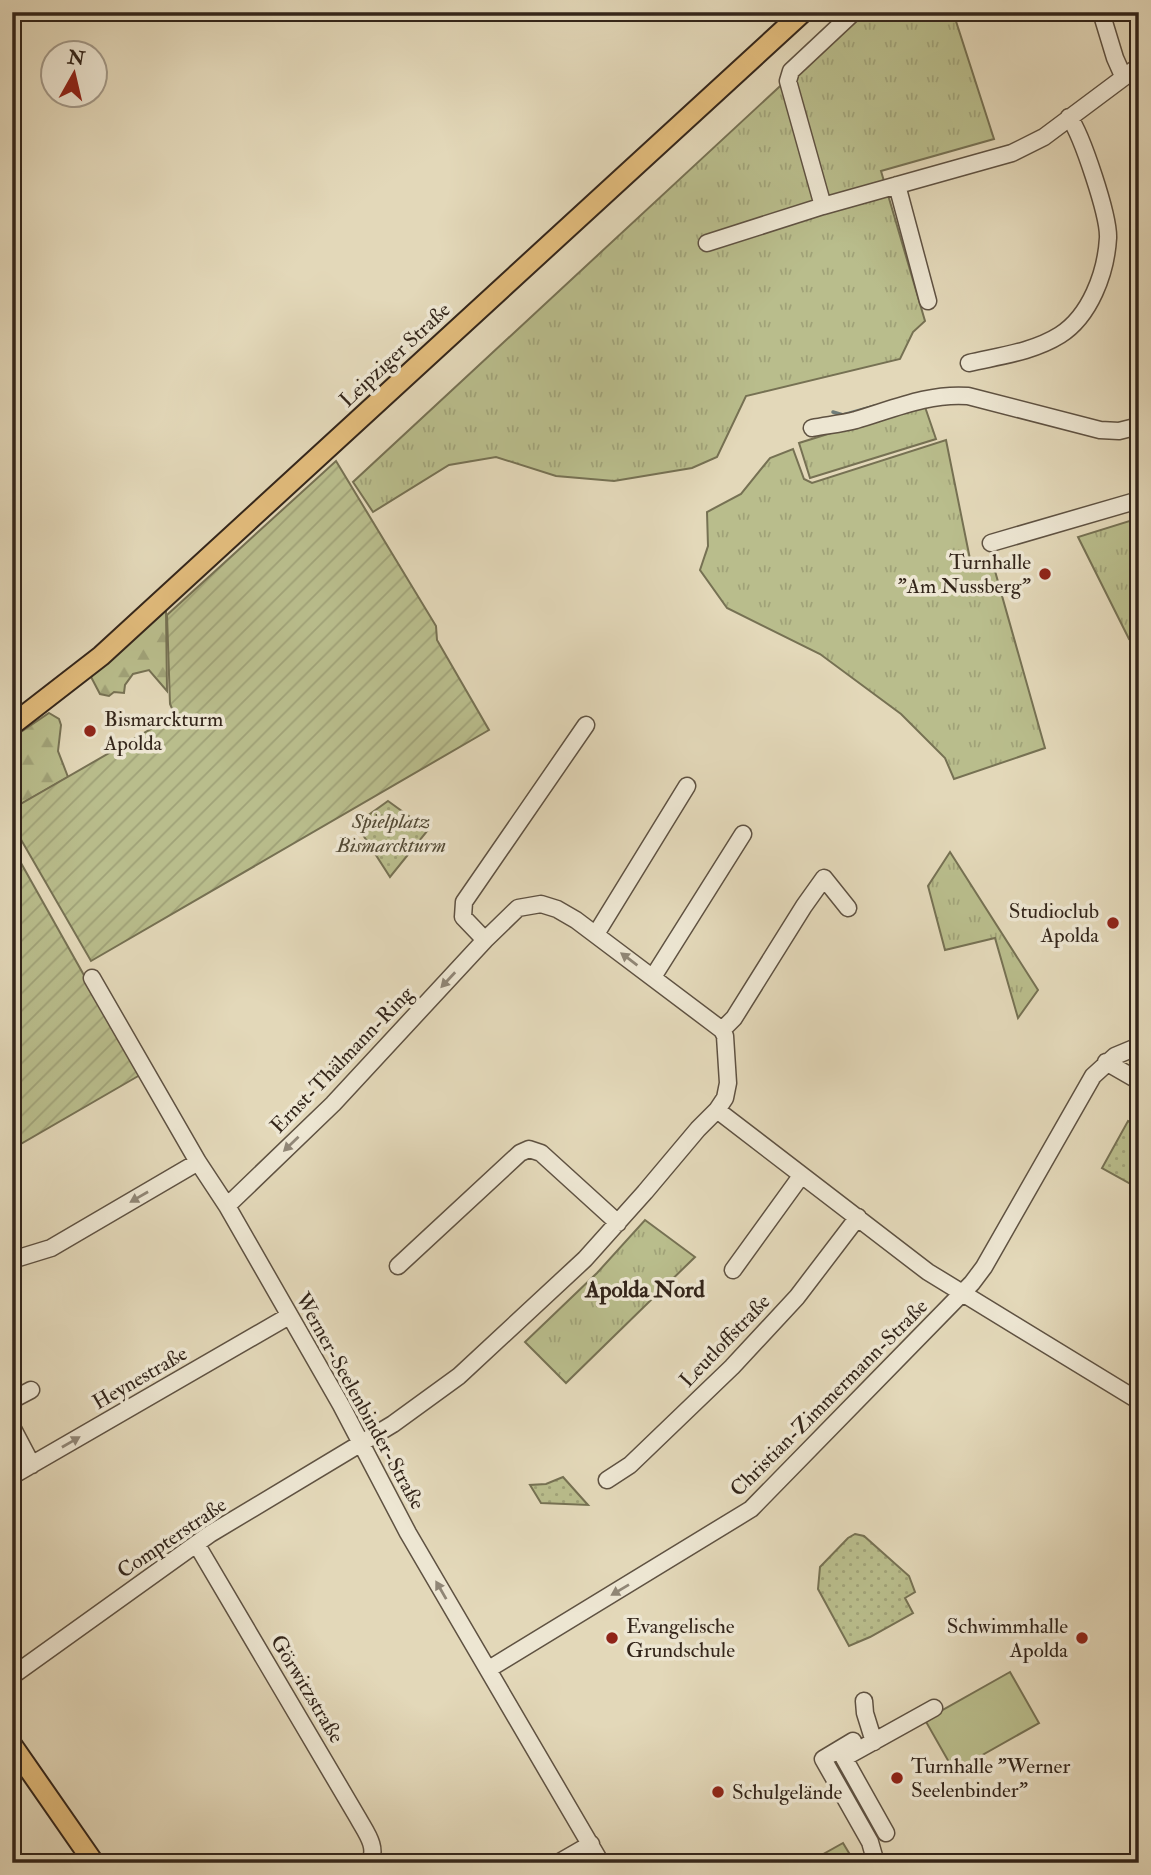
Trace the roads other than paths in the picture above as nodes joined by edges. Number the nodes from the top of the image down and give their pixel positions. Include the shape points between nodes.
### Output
1 (803, 12) edge
2 (855, 12) edge
3 (1101, 12) edge
4 (1139, 65) edge
5 (1124, 76) junction
6 (1069, 117) junction
7 (897, 186) junction
8 (823, 206) junction
9 (707, 243) dead end
10 (928, 301) dead end
11 (969, 363) dead end
12 (1139, 426) edge
13 (812, 428) dead end
14 (1139, 500) edge
15 (991, 543) dead end
16 (586, 724) dead end
17 (12, 725) edge
18 (687, 786) dead end
19 (743, 834) dead end
20 (848, 908) dead end
21 (596, 934) junction
22 (485, 940) junction
23 (92, 978) dead end
24 (653, 978) junction
25 (722, 1030) junction
26 (1139, 1046) edge
27 (1106, 1062) junction
28 (1139, 1081) edge
29 (717, 1110) junction
30 (198, 1162) junction
31 (801, 1176) junction
32 (227, 1206) junction
33 (858, 1217) junction
34 (618, 1223) junction
35 (12, 1260) edge
36 (398, 1266) dead end
37 (733, 1270) dead end
38 (961, 1293) junction
39 (289, 1316) junction
40 (31, 1390) dead end
41 (12, 1400) edge
42 (1139, 1401) edge
43 (12, 1427) edge
44 (361, 1444) junction
45 (32, 1465) junction
46 (12, 1476) edge
47 (607, 1480) dead end
48 (197, 1545) junction
49 (489, 1669) junction
50 (12, 1676) edge
51 (864, 1701) dead end
52 (934, 1708) dead end
53 (872, 1736) junction
54 (12, 1745) edge
55 (886, 1833) dead end
56 (591, 1844) junction
57 (371, 1860) edge
58 (94, 1863) edge
59 (558, 1863) edge
60 (601, 1863) edge
61 (876, 1863) edge

1 - 17 main road, Leipziger Straße via 101,656
2 - 8 street via 791,71 788,81
3 - 5 street
4 - 5 street
5 - 6 street
6 - 7 street via 1044,137 1012,153
6 - 11 street via 1083,145 1108,236 1096,291 1061,335 1037,347
7 - 8 street
7 - 10 street
8 - 9 street
12 - 13 street via 1100,430 956,395
14 - 15 street
16 - 22 street via 464,902 463,917
18 - 21 street
19 - 24 street
20 - 25 street via 824,878
21 - 22 street, Ernst-Thälmann-Ring via 541,904 518,908
24 -> 21 street, Ernst-Thälmann-Ring
22 -> 32 street, Ernst-Thälmann-Ring via 333,1104
23 - 30 street, Werner-Seelenbinder-Straße
24 - 25 street, Ernst-Thälmann-Ring
25 - 29 street via 728,1083
26 - 27 street, Christian-Zimmermann-Straße
27 - 28 street
27 - 38 street, Christian-Zimmermann-Straße via 1093,1076 984,1268
29 - 31 street
29 - 34 street
30 - 32 street, Werner-Seelenbinder-Straße
30 -> 35 street via 51,1248
31 - 33 street
31 - 37 street, Leutloffstraße
32 - 39 street, Werner-Seelenbinder-Straße
33 - 38 street
33 - 47 street, Leutloffstraße via 797,1297 732,1367 630,1465
34 - 36 street via 541,1153 529,1149
34 - 44 street via 459,1377
38 - 42 street
38 -> 49 street, Christian-Zimmermann-Straße via 751,1510
39 - 44 street, Werner-Seelenbinder-Straße
45 -> 39 street, Heynestraße
40 - 41 street
43 - 45 street
44 - 48 street, Compterstraße
49 -> 44 street, Werner-Seelenbinder-Straße
45 - 46 street, Heynestraße
48 - 50 street, Compterstraße
48 - 57 street, Görwitzstraße via 358,1818 374,1848
49 - 56 street, Werner-Seelenbinder-Straße
51 - 53 street
52 - 53 street
53 - 55 street via 844,1758
53 - 61 street via 823,1759 870,1842
54 - 58 main road
56 - 59 street
56 - 60 street, Werner-Seelenbinder-Straße

